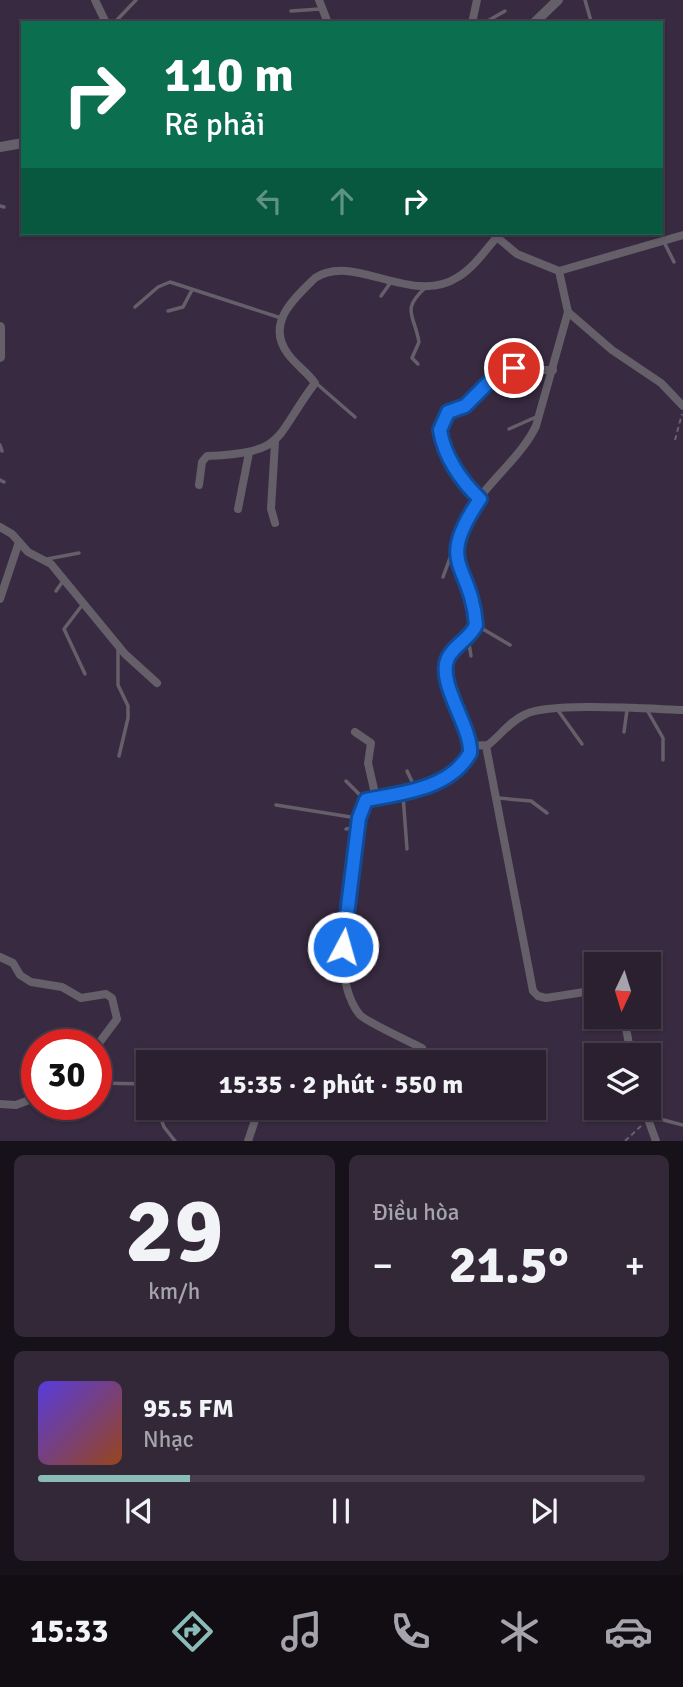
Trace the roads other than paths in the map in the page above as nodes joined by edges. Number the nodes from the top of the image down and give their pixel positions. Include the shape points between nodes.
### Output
1 (95, 0) edge
2 (136, 0) edge
3 (477, 0) edge
4 (558, 0) edge
5 (585, 0) edge
6 (321, 4) edge
7 (290, 11) dead end
8 (505, 12) dead end
9 (105, 21) edge
10 (116, 21) edge
11 (327, 21) edge
12 (472, 21) edge
13 (488, 21) edge
14 (536, 21) edge
15 (591, 21) dead end
16 (21, 143) edge
17 (0, 147) edge
18 (683, 235) edge
19 (494, 236) edge
20 (664, 241) junction
21 (674, 262) dead end
22 (559, 271) junction
23 (391, 282) junction
24 (427, 286) junction
25 (192, 290) junction
26 (381, 296) dead end
27 (135, 307) dead end
28 (168, 311) dead end
29 (568, 312) junction
30 (281, 318) junction
31 (0, 327) edge
32 (0, 357) edge
33 (418, 364) dead end
34 (554, 370) junction
35 (315, 383) junction
36 (683, 408) edge
37 (539, 415) junction
38 (355, 417) dead end
39 (509, 429) dead end
40 (275, 442) junction
41 (0, 445) edge
42 (2, 451) dead end
43 (249, 453) junction
44 (199, 485) dead end
45 (480, 499) junction
46 (238, 509) dead end
47 (275, 523) dead end
48 (0, 527) edge
49 (19, 542) junction
50 (456, 545) junction
51 (79, 553) dead end
52 (44, 559) junction
53 (443, 577) dead end
54 (64, 579) junction
55 (56, 591) dead end
56 (0, 599) edge
57 (84, 603) junction
58 (476, 625) junction
59 (468, 637) junction
60 (118, 643) junction
61 (510, 645) dead end
62 (471, 656) dead end
63 (85, 674) dead end
64 (157, 683) dead end
65 (557, 709) junction
66 (627, 709) junction
67 (646, 709) junction
68 (683, 710) edge
69 (355, 732) dead end
70 (624, 732) dead end
71 (582, 744) dead end
72 (470, 746) junction
73 (486, 746) junction
74 (119, 756) dead end
75 (663, 760) dead end
76 (407, 771) dead end
77 (346, 781) dead end
78 (415, 789) junction
79 (402, 793) junction
80 (376, 798) junction
81 (496, 798) junction
82 (366, 800) junction
83 (276, 805) dead end
84 (547, 813) dead end
85 (359, 822) junction
86 (346, 829) dead end
87 (407, 849) dead end
88 (0, 957) edge
89 (584, 992) edge
90 (110, 1029) edge
91 (422, 1048) dead end
92 (112, 1083) edge
93 (136, 1084) edge
94 (21, 1103) edge
95 (0, 1104) edge
96 (661, 1118) edge
97 (161, 1120) edge
98 (255, 1120) edge
99 (648, 1120) edge
100 (683, 1125) edge
101 (175, 1141) edge
102 (248, 1141) edge
103 (656, 1141) edge

1 - 9 street
2 - 10 lane
3 - 12 street
4 - 14 street
5 - 15 lane
6 - 7 lane
6 - 11 street
8 - 13 lane
16 - 17 street
18 - 20 street
19 - 22 street via 517,254
19 - 24 street via 459,277
20 - 21 lane
20 - 22 street
22 - 29 street
23 - 24 street
23 - 26 lane
23 - 30 street via 347,271 321,274 284,309
24 - 33 lane via 410,305 419,341 412,358
25 - 27 lane via 165,283
25 - 28 lane via 183,307
25 - 30 lane
29 - 34 street
29 - 36 street via 612,350 661,383
30 - 35 street via 285,348
31 - 32 street
34 - 37 street
34 - 45 street via 504,370 465,406 444,416 440,430 447,452 463,484
35 - 38 lane
35 - 40 street
37 - 39 lane
37 - 45 street via 529,441
40 - 43 street
40 - 47 street via 271,509
41 - 42 lane
43 - 44 street via 207,456
43 - 46 street
45 - 50 street via 461,527
48 - 49 street
49 - 52 street
49 - 56 street
50 - 53 lane
50 - 58 street
51 - 52 lane
52 - 54 street
54 - 55 lane
54 - 57 street
57 - 60 street
57 - 63 lane via 64,629
58 - 59 street
58 - 61 lane
59 - 62 lane
59 - 72 street via 449,655 446,665
60 - 64 street
60 - 74 lane via 118,685 128,706
65 - 66 street
65 - 71 lane
65 - 73 street via 524,715
66 - 67 street
66 - 70 lane
67 - 68 street
67 - 75 lane via 663,738
69 - 80 street via 371,743 369,763
72 - 73 street
72 - 78 street via 467,758 450,774
73 - 81 street
76 - 78 lane
77 - 82 lane
78 - 79 street
79 - 80 street
79 - 87 lane
80 - 82 street
81 - 84 lane via 531,801
81 - 89 street via 533,991 546,998
82 - 85 street
83 - 85 lane
85 - 86 lane
85 - 91 street via 343,978 361,1016
88 - 90 street via 31,982 62,987 81,998 112,998 117,1019
92 - 93 lane
94 - 95 street
96 - 100 lane
97 - 101 lane
98 - 102 street
99 - 103 street

